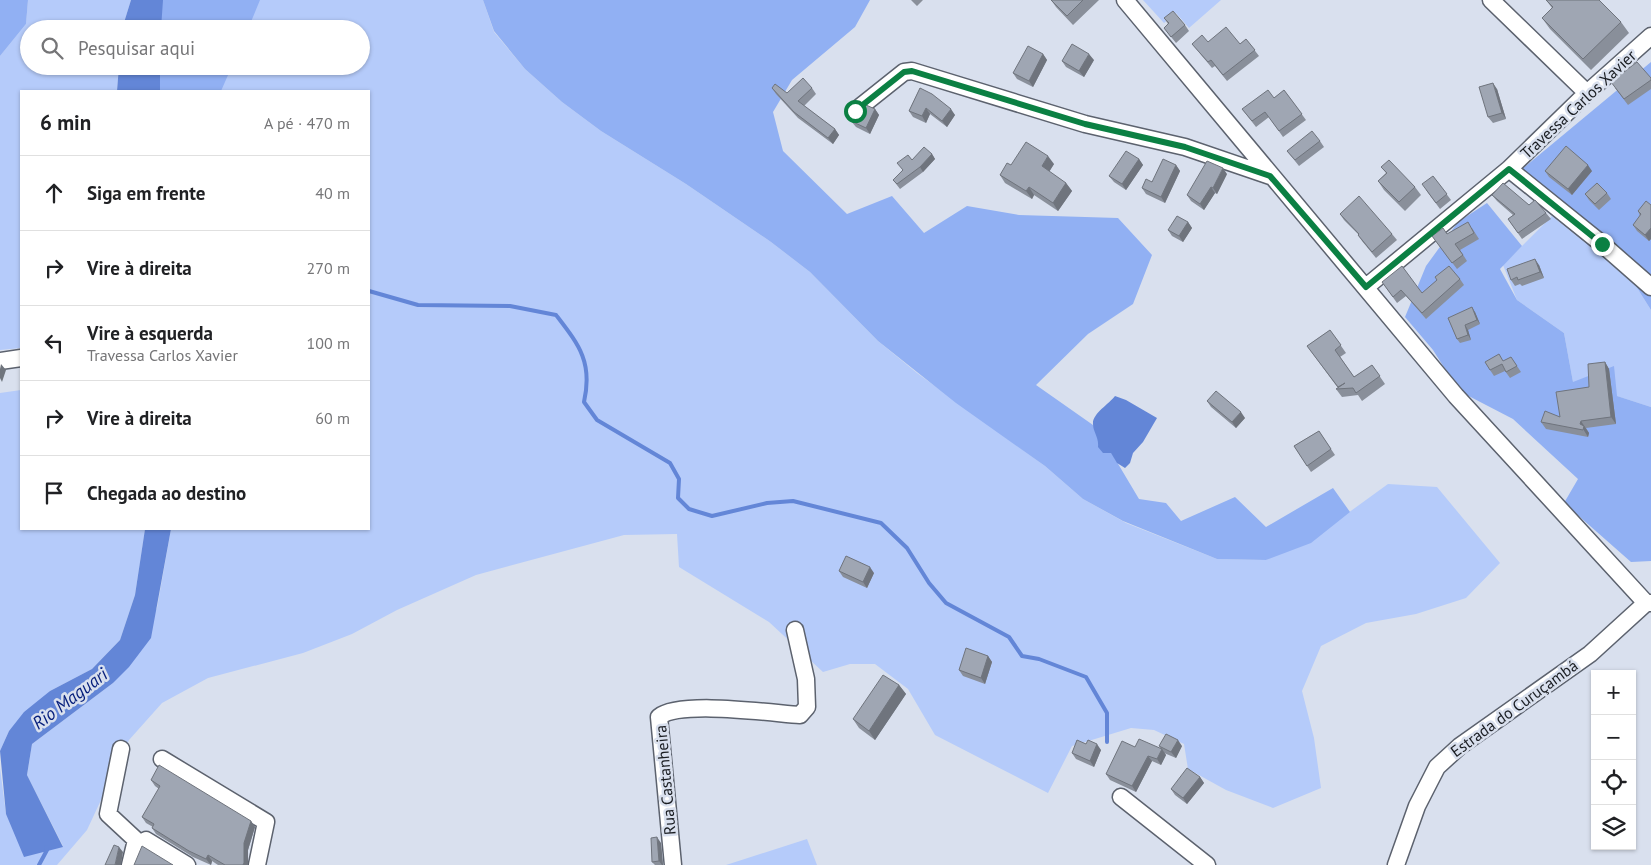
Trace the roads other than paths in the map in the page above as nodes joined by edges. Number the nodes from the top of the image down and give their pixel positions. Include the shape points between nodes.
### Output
1 (1125, 0) edge
2 (1491, 0) edge
3 (1651, 36) edge
4 (1587, 93) junction
5 (855, 111) edge
6 (1509, 169) junction
7 (1270, 176) junction
8 (1366, 287) junction
9 (1651, 287) edge
10 (20, 358) edge
11 (0, 361) edge
12 (1648, 603) edge
13 (795, 630) dead end
14 (121, 749) dead end
15 (162, 759) dead end
16 (1121, 797) dead end
17 (146, 840) dead end
18 (130, 865) edge
19 (186, 865) edge
20 (257, 865) edge
21 (673, 865) edge
22 (1207, 865) edge
23 (1396, 865) edge

1 - 7 street
2 - 4 street
3 - 4 street, Travessa Carlos Xavier
4 - 6 street, Travessa Carlos Xavier
5 - 7 street via 904,72 912,71 1085,124 1185,147
6 - 8 street, Travessa Carlos Xavier
6 - 9 street
7 - 8 street
8 - 12 street via 1456,396
10 - 11 street
12 - 23 street, Estrada do Curuçambá via 1590,654 1460,746 1437,767 1417,806
13 - 21 street, Rua Castanheira via 806,679 807,707 800,715 695,708 666,711 659,717
14 - 18 street via 108,814 136,840
15 - 20 street via 266,822
16 - 22 street
17 - 19 street

